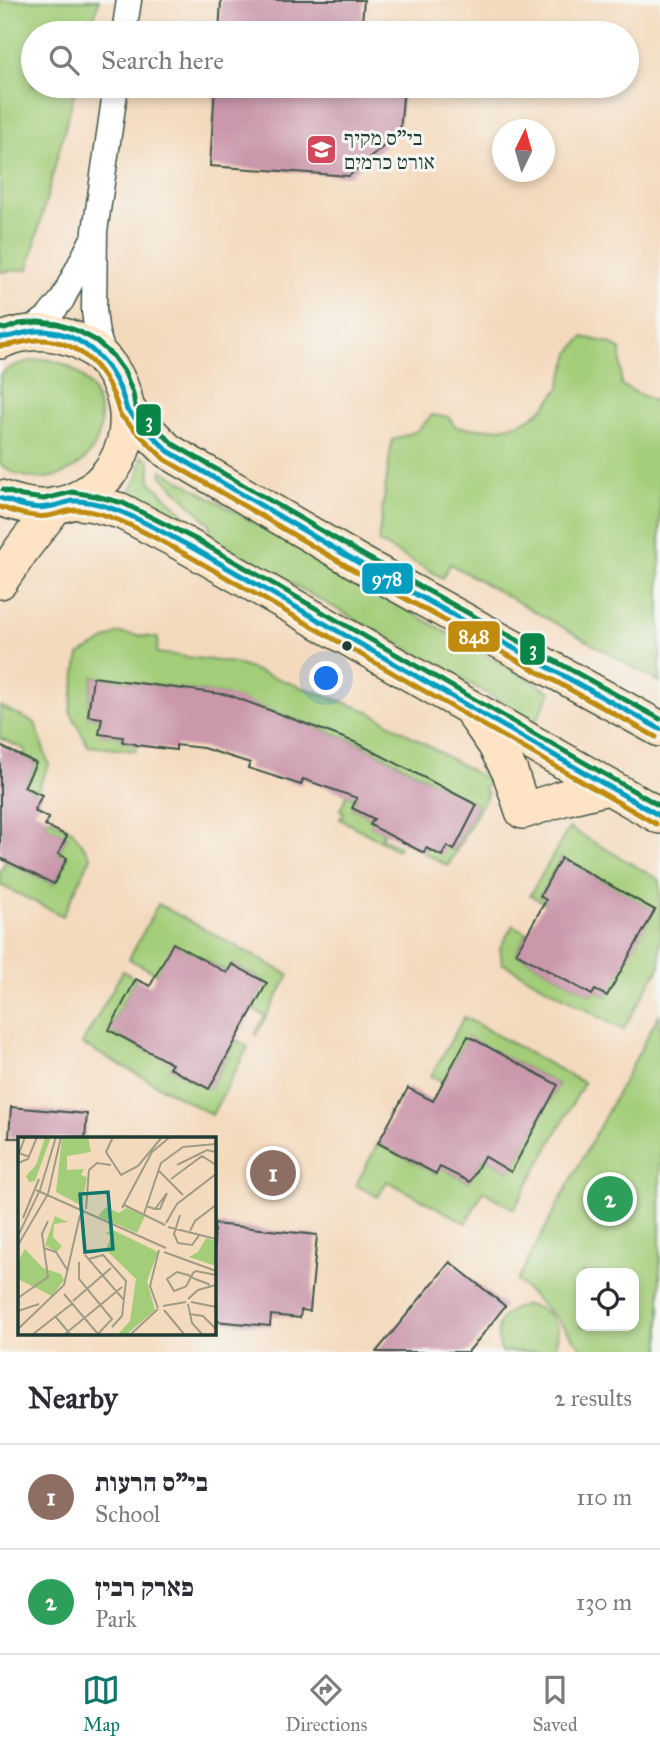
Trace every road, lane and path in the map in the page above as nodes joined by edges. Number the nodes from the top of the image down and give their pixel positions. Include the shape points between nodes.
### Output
1 (129, 0) edge
2 (126, 21) edge
3 (114, 98) edge
4 (95, 231) junction
5 (8, 337) edge
6 (106, 362) junction
7 (127, 410) junction
8 (0, 498) edge
9 (64, 503) junction
10 (0, 581) edge
11 (471, 708) junction
12 (660, 729) edge
13 (608, 787) junction
14 (660, 816) edge

1 - 2 street
3 - 4 street
4 - 5 street via 62,300 48,317
4 - 6 street via 94,311
5 - 6 main road via 57,333 91,348
6 - 7 main road via 117,377
7 - 9 main road via 127,434 112,470 84,496
7 - 12 main road via 168,451
8 - 9 main road via 44,508
9 - 10 main road
9 - 11 main road via 121,511
11 - 13 main road
11 - 13 main road via 510,772 523,811
13 - 14 main road

